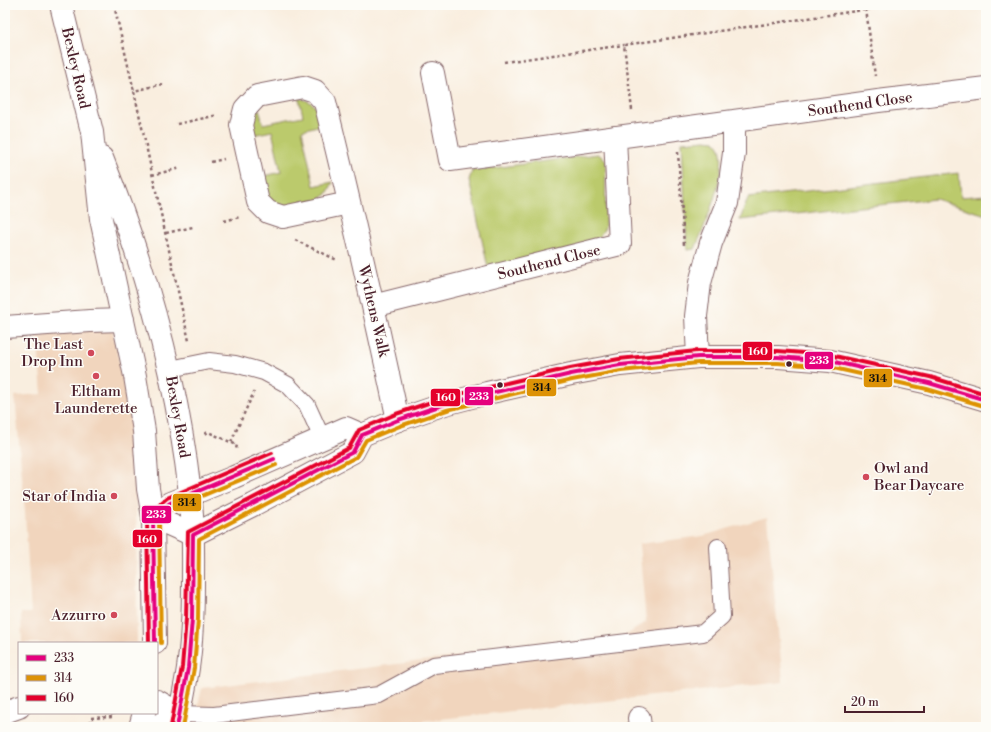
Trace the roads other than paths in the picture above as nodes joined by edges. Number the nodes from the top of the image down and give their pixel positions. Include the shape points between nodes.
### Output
1 (61, 5) edge
2 (433, 73) dead end
3 (986, 88) edge
4 (734, 121) junction
5 (92, 132) junction
6 (625, 136) junction
7 (349, 202) junction
8 (373, 306) junction
9 (123, 320) junction
10 (5, 327) edge
11 (698, 356) junction
12 (170, 369) junction
13 (986, 400) edge
14 (398, 420) junction
15 (362, 435) junction
16 (322, 438) junction
17 (190, 494) junction
18 (154, 517) junction
19 (193, 535) junction
20 (718, 547) dead end
21 (155, 642) edge
22 (158, 702) edge
23 (18, 707) edge
24 (5, 712) edge
25 (144, 714) edge
26 (178, 720) edge
27 (5, 725) edge
28 (11, 727) edge
29 (140, 727) edge
30 (155, 727) edge

1 - 5 street, Bexley Road
2 - 6 street, Southend Close via 450,160
3 - 4 street, Southend Close
4 - 6 street, Southend Close
4 - 11 street via 734,153 727,203 707,256 700,283 696,316
5 - 9 street, Bexley Road via 101,219
5 - 12 street, Bexley Road via 124,212
6 - 8 street, Southend Close via 620,244
7 - 7 street, Wythens Walk via 325,102 315,91 303,87 257,96 245,109 241,126 258,202 268,212 283,217
7 - 8 street, Wythens Walk
8 - 14 street, Wythens Walk
9 - 10 street
9 - 18 street, Bexley Road via 144,431 148,489
11 - 13 street via 778,357 830,361 929,383
11 - 14 street via 620,365 563,376 486,393
12 - 16 lane via 209,361 235,364 264,372 288,386 307,406
12 - 17 street, Bexley Road
14 - 15 street
15 - 16 street via 346,428
15 - 19 street via 353,452
16 - 17 street
17 - 18 street via 170,503
17 - 19 street, Bexley Road
18 - 19 street
18 - 21 street, Bexley Road
19 - 26 street, Bexley Road via 192,619 188,668
20 - 26 lane via 722,616 703,633 434,665 379,695
22 - 26 street
23 - 24 street
25 - 29 street
26 - 30 street
27 - 28 street

